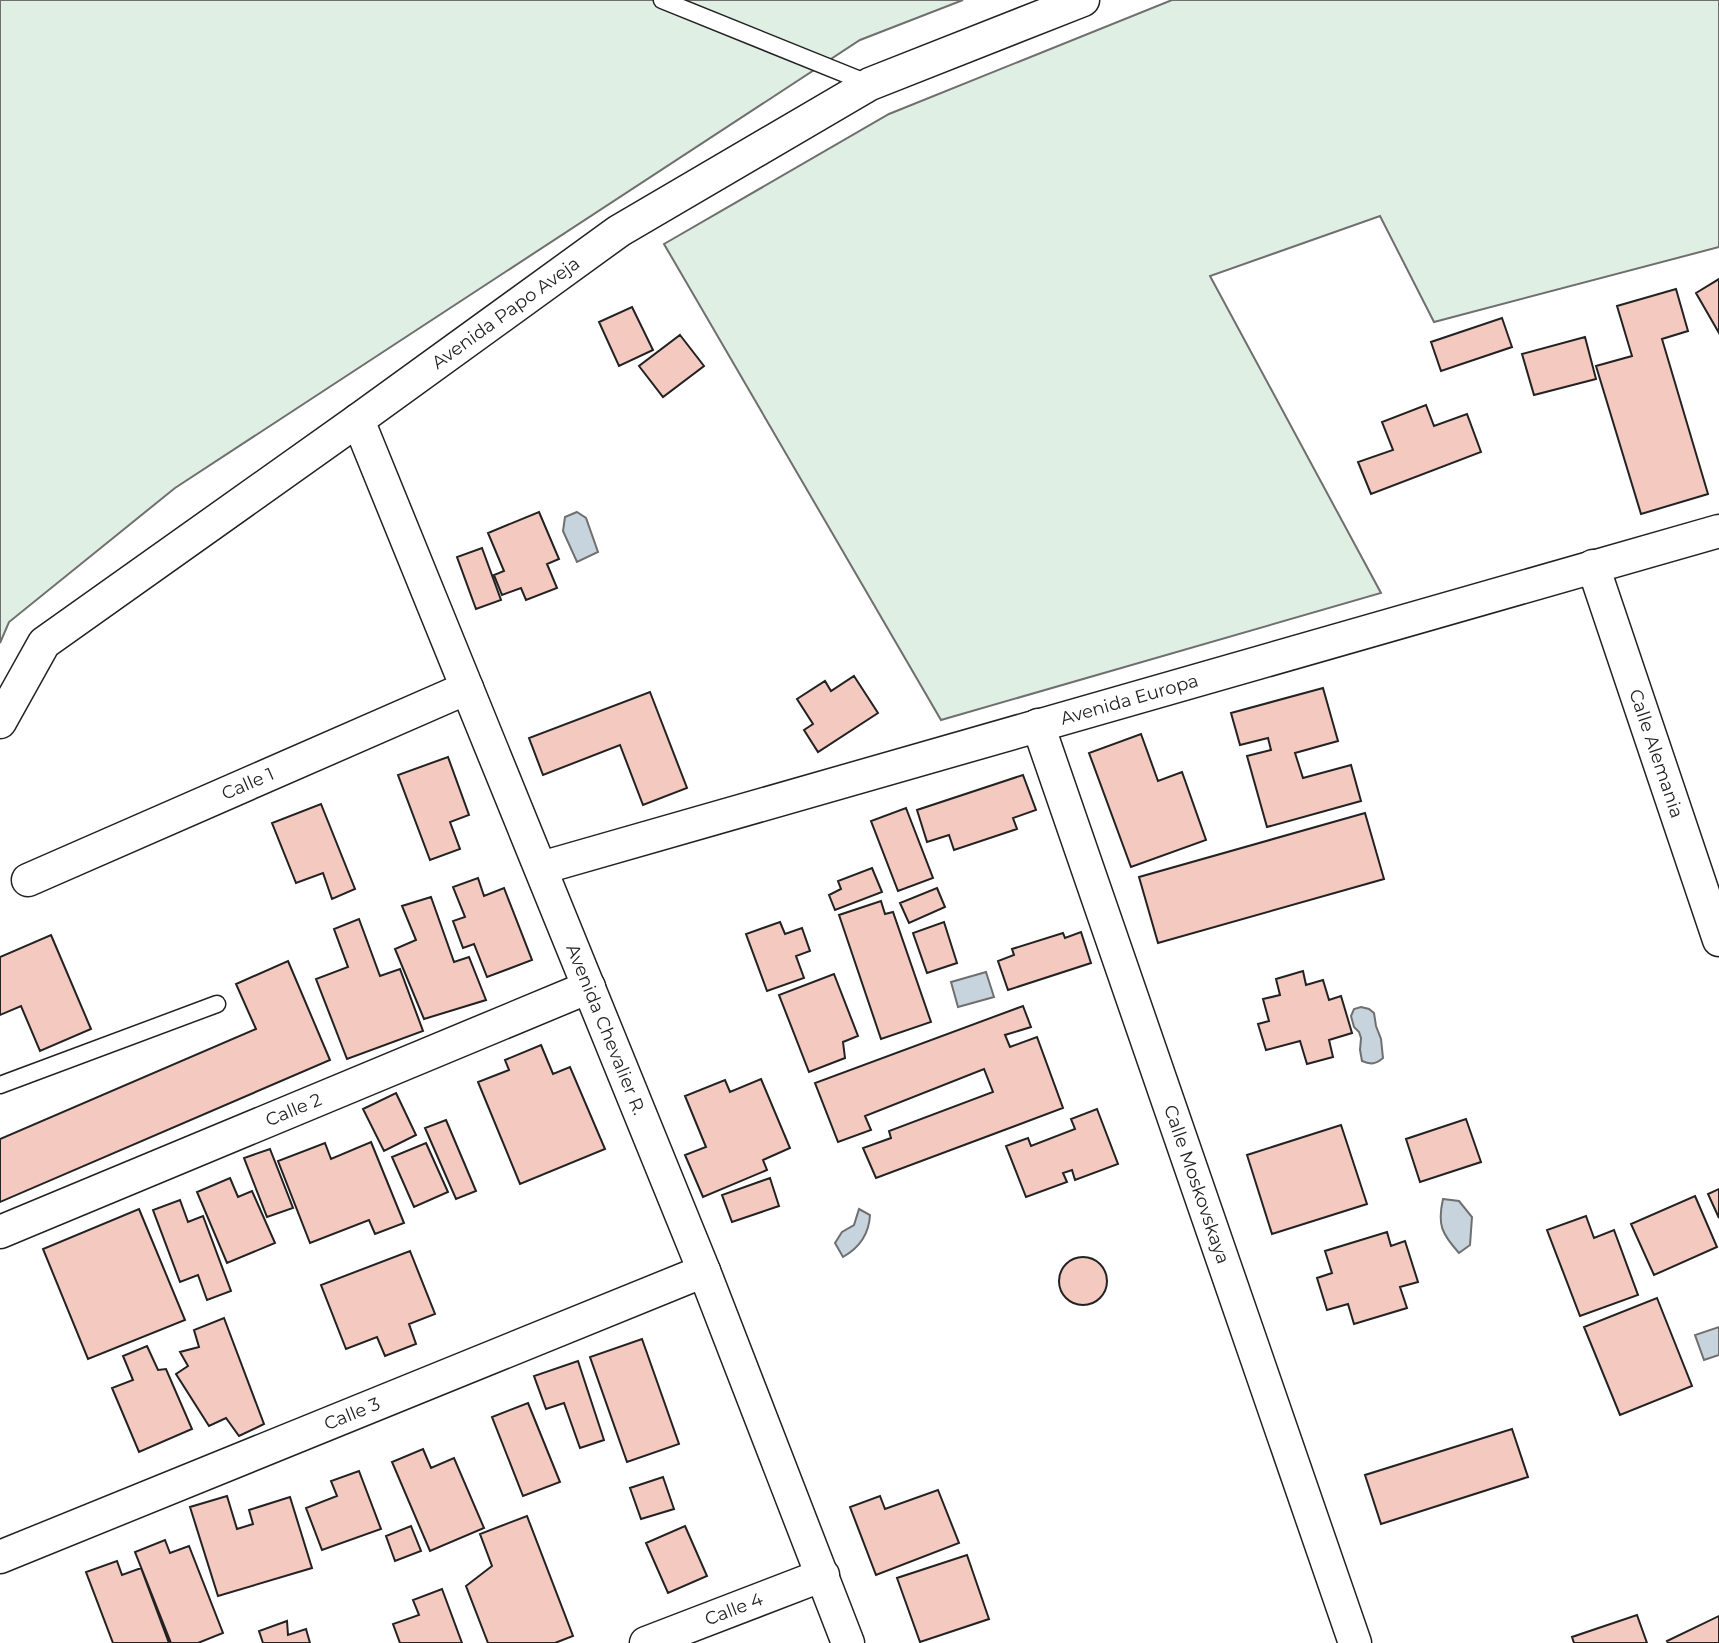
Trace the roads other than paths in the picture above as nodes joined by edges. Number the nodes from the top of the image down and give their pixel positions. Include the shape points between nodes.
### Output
1 (663, 0) edge
2 (1083, 0) edge
3 (870, 85) junction
4 (358, 420) junction
5 (1719, 531) edge
6 (1593, 566) junction
7 (467, 688) junction
8 (0, 722) edge
9 (1038, 725) junction
10 (541, 868) junction
11 (28, 880) dead end
12 (1719, 940) edge
13 (589, 987) junction
14 (216, 1004) dead end
15 (0, 1085) edge
16 (0, 1232) edge
17 (704, 1271) junction
18 (0, 1558) edge
19 (823, 1575) junction
20 (646, 1643) edge
21 (848, 1643) edge
22 (1355, 1643) edge

1 - 3 lane
2 - 3 street, Avenida Papo Aveja
3 - 4 street, Avenida Papo Aveja via 619,231
4 - 7 street, Avenida Chevalier R.
4 - 8 street, Avenida Papo Aveja via 44,643
5 - 6 street, Avenida Europa
6 - 9 street, Avenida Europa
6 - 12 street, Calle Alemania
7 - 10 street, Avenida Chevalier R.
7 - 11 street, Calle 1
9 - 10 street, Avenida Europa
9 - 22 street, Calle Moskovskaya
10 - 13 street, Avenida Chevalier R.
13 - 16 street, Calle 2
13 - 17 street, Avenida Chevalier R.
14 - 15 lane
17 - 18 street, Calle 3
17 - 19 street, Avenida Chevalier R.
19 - 20 street, Calle 4
19 - 21 street, Avenida Chevalier R.

